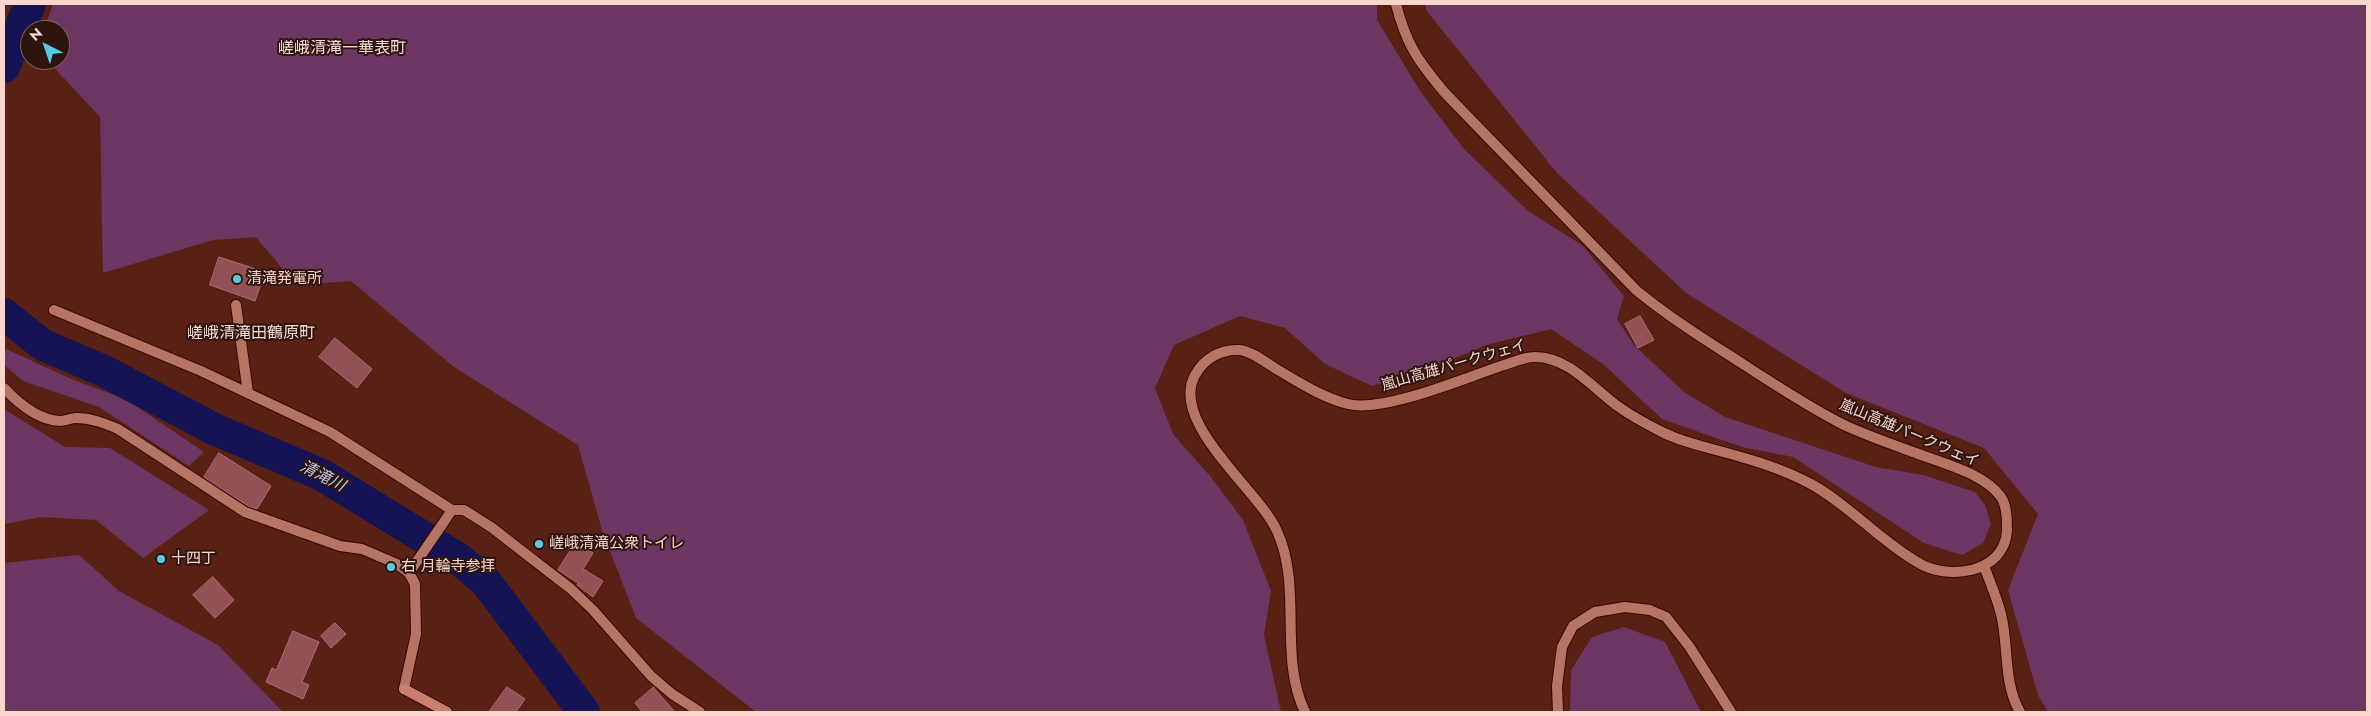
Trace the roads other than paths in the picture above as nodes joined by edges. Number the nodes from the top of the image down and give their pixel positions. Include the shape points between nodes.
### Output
1 (1396, 4) edge
2 (236, 305) dead end
3 (54, 310) dead end
4 (4, 388) edge
5 (248, 393) junction
6 (450, 513) junction
7 (1984, 566) junction
8 (410, 571) junction
9 (404, 689) joint
10 (447, 712) edge
11 (700, 712) edge
12 (1305, 712) edge
13 (1558, 712) edge
14 (1731, 712) edge
15 (2020, 712) edge

1 - 7 street, 嵐山高雄パークウェイ via 1404,34 1418,60 1445,92 1636,290 1664,314 1794,398 1846,425 1965,471 1990,486 2003,499 2006,541 1998,554
2 - 5 street
3 - 5 street
4 - 8 street via 16,401 48,418 94,420 118,428 244,512 340,546 362,549
5 - 6 street via 330,432
6 - 8 street
6 - 11 street via 464,510 571,589 651,676
7 - 12 street, 嵐山高雄パークウェイ via 1942,573 1920,565 1814,485 1769,464 1667,435 1620,408 1556,361 1533,356 1400,398 1354,406 1328,398 1241,350 1222,352 1206,360 1193,377 1190,393 1194,416 1277,530 1286,558 1293,674
7 - 15 street via 2001,614 2010,684
8 - 9 street via 415,584 416,634
9 - 10 main road
13 - 14 street via 1557,686 1562,647 1573,626 1595,612 1625,606 1650,610 1666,617 1689,646

